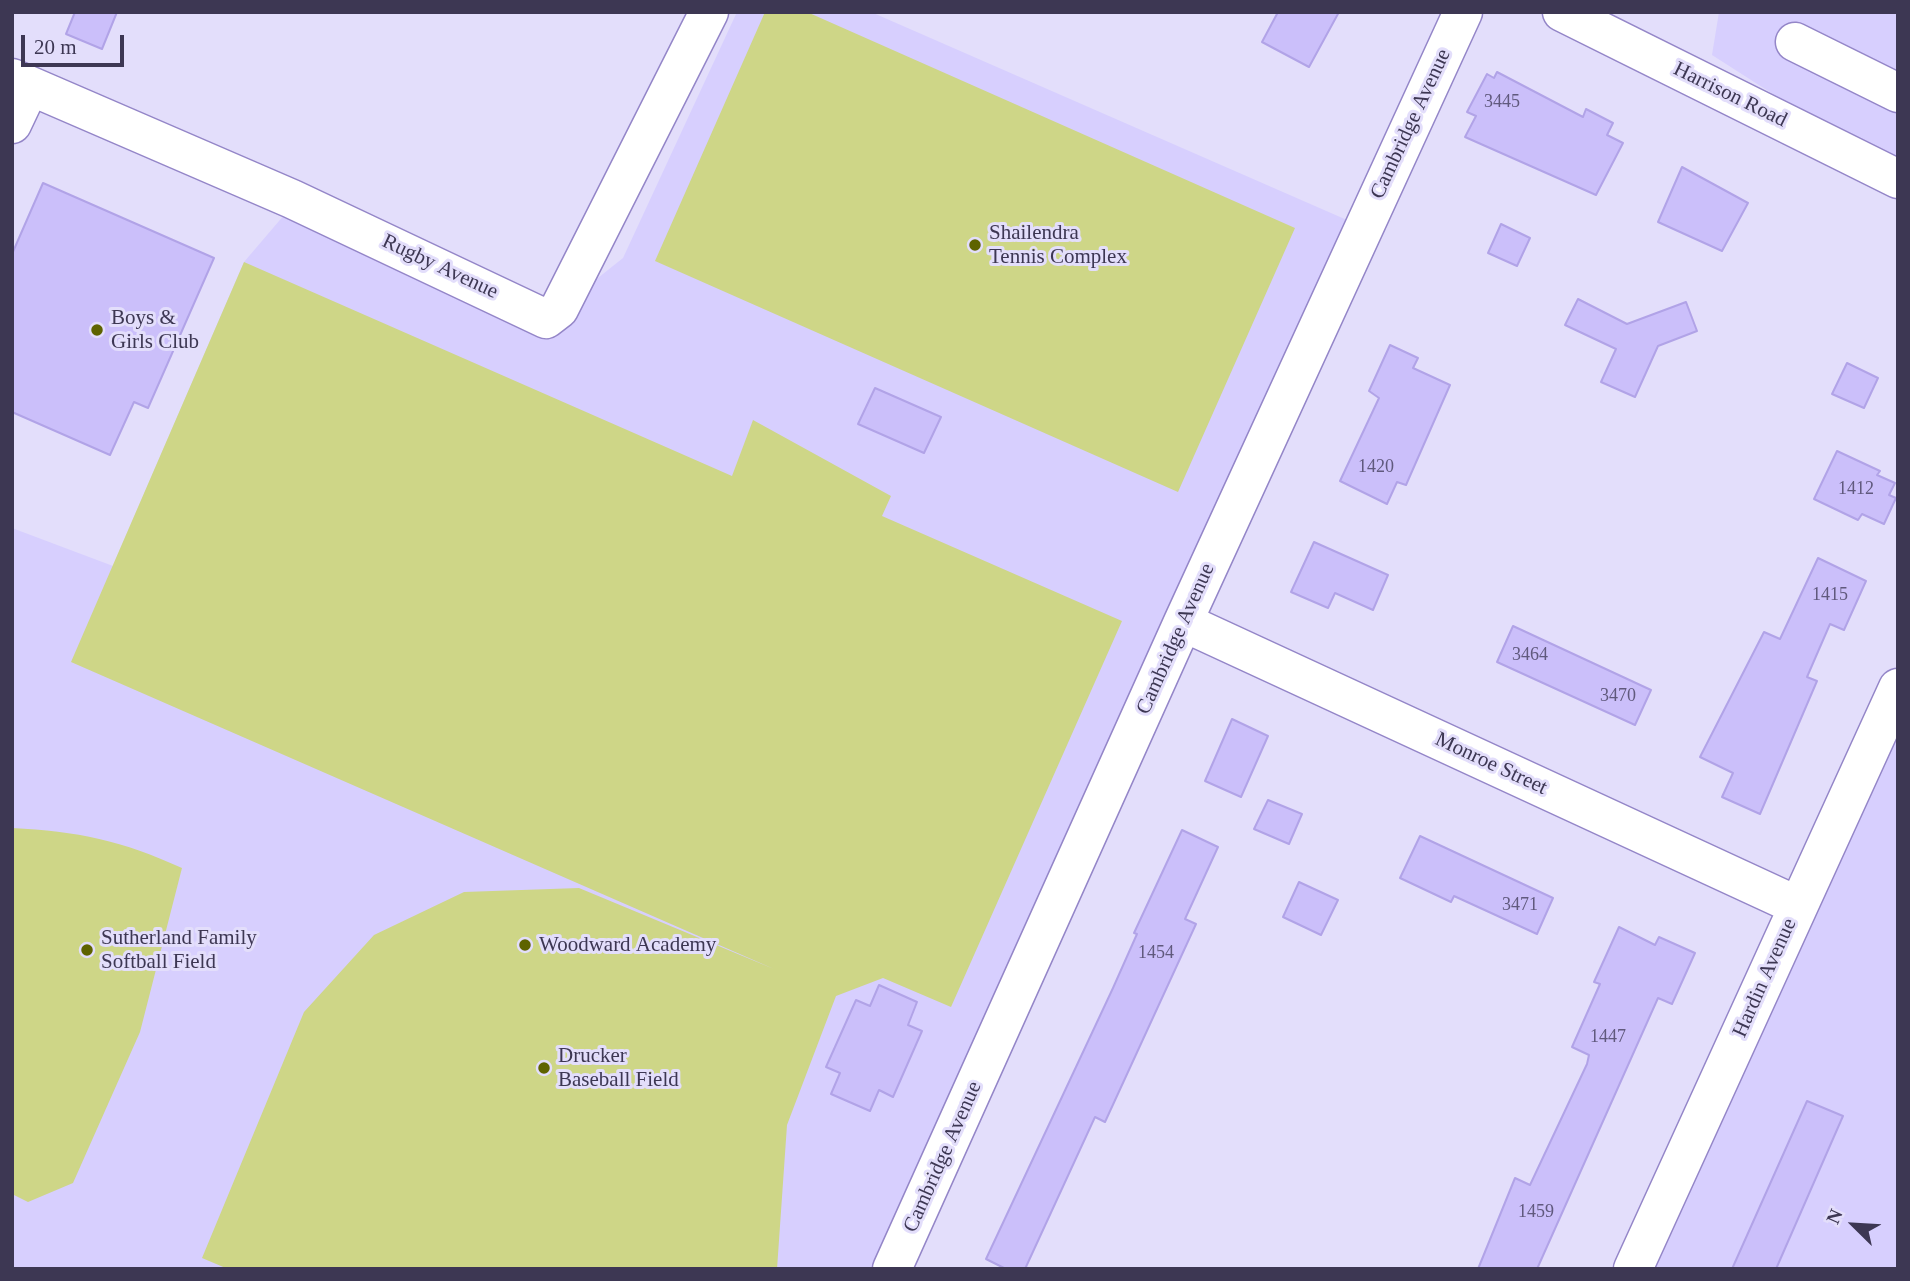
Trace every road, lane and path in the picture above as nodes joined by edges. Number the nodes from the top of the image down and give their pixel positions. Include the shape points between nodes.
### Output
1 (709, 12) edge
2 (1463, 12) edge
3 (1562, 12) edge
4 (1795, 42) dead end
5 (21, 82) edge
6 (1898, 93) edge
7 (12, 124) edge
8 (1898, 179) edge
9 (1183, 622) junction
10 (1898, 688) edge
11 (1798, 906) junction
12 (892, 1269) edge
13 (1633, 1269) edge

1 - 5 street, Rugby Avenue via 559,309 546,318 292,199
2 - 9 street, Cambridge Avenue
3 - 8 street, Harrison Road
4 - 6 street
5 - 7 street
9 - 11 street, Monroe Street
9 - 12 street, Cambridge Avenue
10 - 11 street, Hardin Avenue
11 - 13 street, Hardin Avenue

